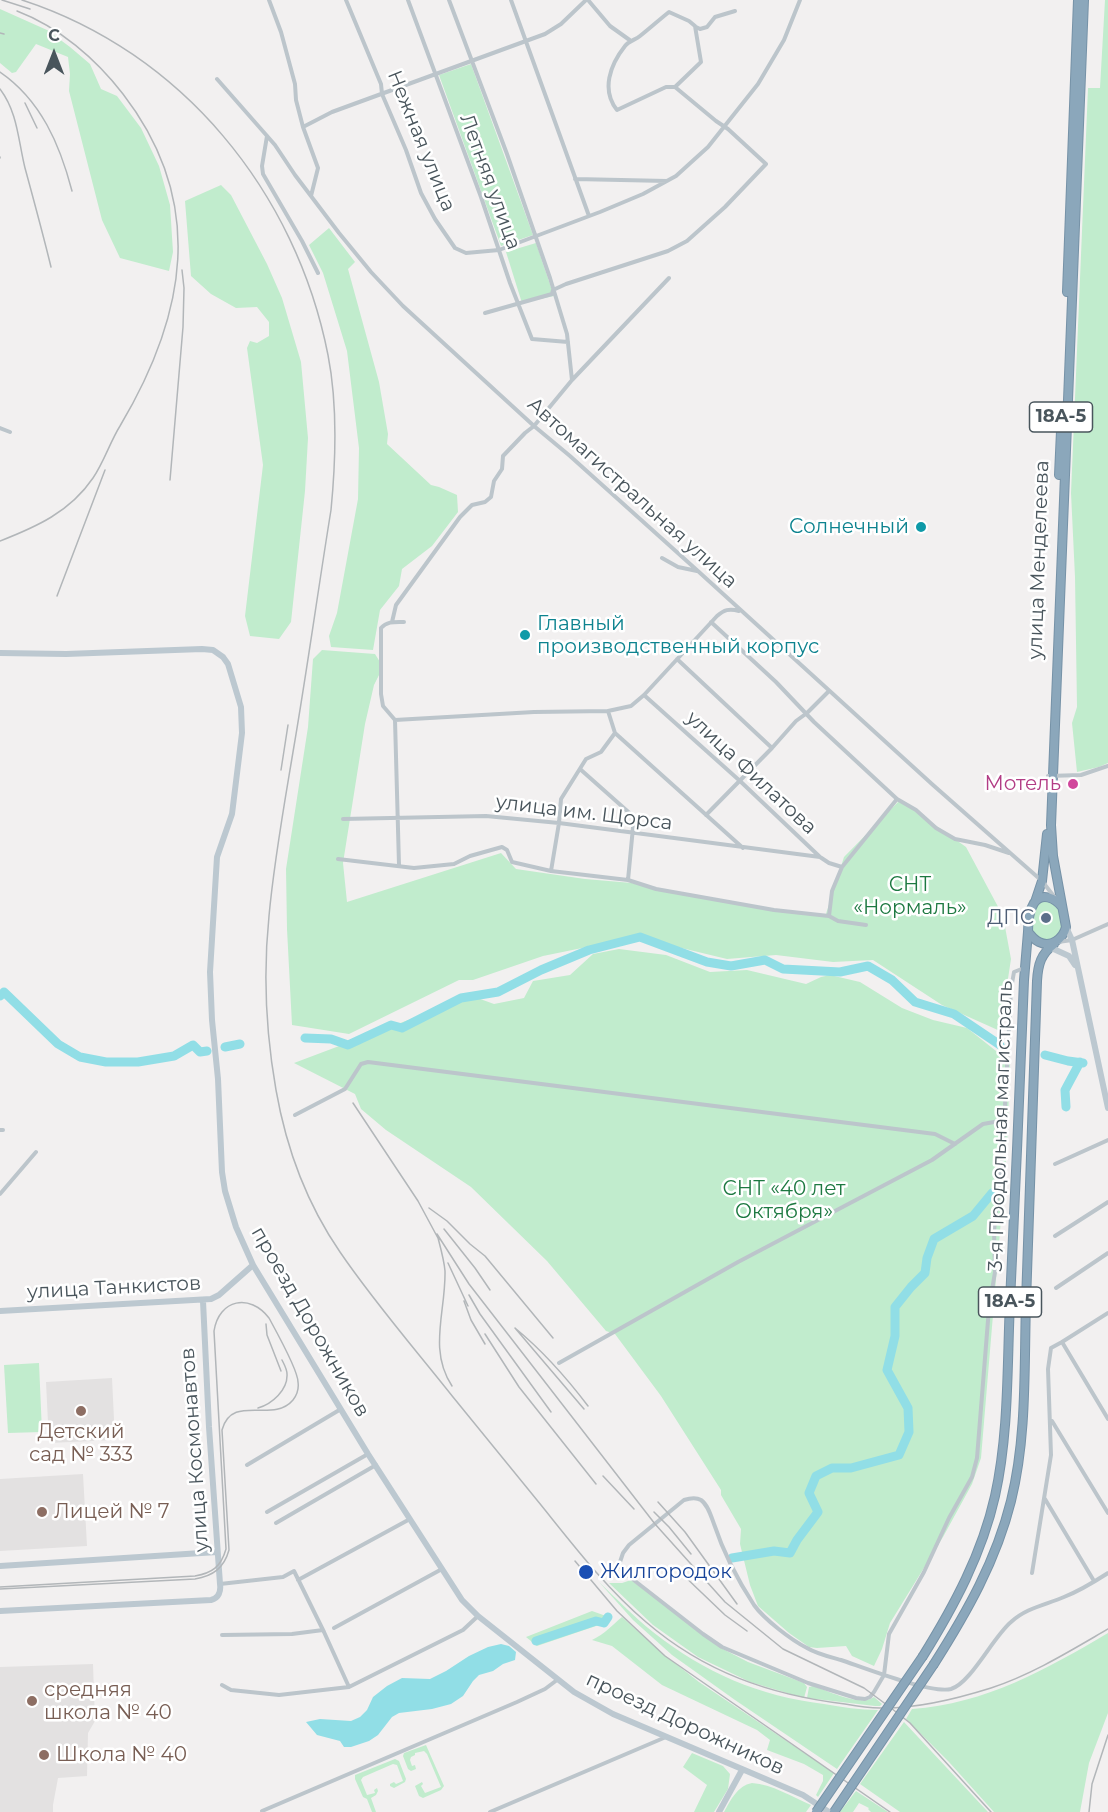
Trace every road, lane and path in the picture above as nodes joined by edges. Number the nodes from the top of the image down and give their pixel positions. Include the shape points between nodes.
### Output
1 (269, 0) edge
2 (346, 0) edge
3 (408, 0) edge
4 (449, 0) edge
5 (511, 0) edge
6 (587, 0) edge
7 (800, 0) edge
8 (1078, 0) edge
9 (1084, 0) edge
10 (735, 11) dead end
11 (695, 26) junction
12 (631, 41) junction
13 (525, 43) junction
14 (471, 61) junction
15 (436, 74) junction
16 (218, 79) dead end
17 (675, 87) junction
18 (382, 93) junction
19 (724, 127) junction
20 (303, 128) junction
21 (267, 135) junction
22 (575, 179) junction
23 (667, 181) junction
24 (311, 196) junction
25 (589, 216) junction
26 (536, 236) junction
27 (499, 249) junction
28 (318, 273) dead end
29 (669, 278) dead end
30 (554, 290) junction
31 (518, 304) junction
32 (484, 313) dead end
33 (568, 342) junction
34 (572, 380) junction
35 (534, 426) junction
36 (0, 428) edge
37 (10, 432) dead end
38 (662, 558) dead end
39 (699, 572) junction
40 (742, 612) junction
41 (392, 622) junction
42 (404, 622) dead end
43 (711, 622) junction
44 (0, 653) edge
45 (678, 659) junction
46 (829, 691) junction
47 (644, 695) junction
48 (608, 711) junction
49 (807, 713) junction
50 (396, 720) junction
51 (615, 733) junction
52 (772, 748) junction
53 (1108, 766) edge
54 (580, 769) junction
55 (1051, 776) junction
56 (740, 781) junction
57 (897, 799) junction
58 (706, 815) junction
59 (398, 817) junction
60 (343, 819) dead end
61 (559, 823) junction
62 (633, 833) junction
63 (1047, 834) joint
64 (744, 848) junction
65 (1011, 854) junction
66 (820, 857) junction
67 (338, 859) dead end
68 (399, 865) junction
69 (842, 867) junction
70 (551, 871) junction
71 (628, 880) junction
72 (1042, 881) junction
73 (1056, 900) junction
74 (1034, 903) junction
75 (1062, 907) junction
76 (829, 916) junction
77 (1108, 924) edge
78 (866, 925) dead end
79 (1066, 927) junction
80 (1028, 932) junction
81 (1072, 940) junction
82 (1052, 945) junction
83 (1024, 968) junction
84 (1078, 971) junction
85 (1108, 1108) edge
86 (295, 1115) dead end
87 (1005, 1120) junction
88 (1108, 1140) edge
89 (955, 1144) junction
90 (36, 1152) dead end
91 (1055, 1164) dead end
92 (0, 1194) edge
93 (1108, 1202) edge
94 (1055, 1236) dead end
95 (1108, 1252) edge
96 (253, 1264) junction
97 (1056, 1288) dead end
98 (202, 1301) junction
99 (0, 1311) edge
100 (1106, 1315) edge
101 (1108, 1324) edge
102 (1062, 1342) junction
103 (559, 1363) dead end
104 (341, 1409) junction
105 (1051, 1419) junction
106 (1108, 1419) edge
107 (368, 1454) junction
108 (247, 1465) dead end
109 (376, 1465) junction
110 (1044, 1498) junction
111 (267, 1512) dead end
112 (1108, 1513) edge
113 (410, 1519) junction
114 (276, 1523) dead end
115 (217, 1552) junction
116 (0, 1566) edge
117 (442, 1569) junction
118 (1108, 1573) edge
119 (1032, 1574) dead end
120 (298, 1580) junction
121 (1094, 1581) junction
122 (220, 1584) junction
123 (0, 1611) edge
124 (478, 1616) junction
125 (334, 1628) dead end
126 (323, 1630) junction
127 (222, 1635) dead end
128 (884, 1675) junction
129 (557, 1680) junction
130 (222, 1685) dead end
131 (349, 1687) junction
132 (666, 1737) junction
133 (742, 1770) junction
134 (262, 1811) edge
135 (490, 1812) edge
136 (718, 1812) edge
137 (816, 1812) edge
138 (829, 1812) edge
139 (834, 1812) edge

1 - 20 street via 295,84
2 - 18 street, Нежная улица
3 - 15 street, Летняя улица
4 - 14 street, Летняя улица
5 - 13 street
6 - 12 street via 609,26
6 - 13 street via 561,24
7 - 19 street, Нежная улица via 784,40 758,84
8 - 55 highway, улица Менделеева / 18А-5
9 - 55 highway, улица Менделеева / 18А-5
10 - 11 street via 715,17 707,27
11 - 12 street via 669,12
11 - 17 street via 700,62
12 - 17 street via 609,74 608,90 617,110 666,87
13 - 14 street
13 - 22 street
14 - 15 street
14 - 26 street, Летняя улица
15 - 18 street
15 - 27 street, Летняя улица
16 - 21 street, Автомагистральная улица
17 - 19 street
18 - 20 street
18 - 27 street, Нежная улица via 422,193 455,248 466,253
19 - 23 street, Нежная улица via 708,147
19 - 30 street via 766,164 725,207 687,241 668,251
20 - 24 street via 318,168
21 - 24 street, Автомагистральная улица
21 - 28 street via 263,174
22 - 23 street
22 - 25 street
23 - 25 street, Нежная улица
24 - 35 street, Автомагистральная улица via 403,306
25 - 26 street, Нежная улица
26 - 27 street, Нежная улица
26 - 30 street, Летняя улица
27 - 31 street, Летняя улица
29 - 34 street
30 - 31 street via 552,294
30 - 33 street, Летняя улица
31 - 32 street
31 - 33 street, Летняя улица via 532,339
33 - 34 street, Летняя улица
34 - 35 street
35 - 39 street, Автомагистральная улица
35 - 41 street via 503,456 491,497 472,505 460,517 396,605
36 - 37 street
38 - 39 street
39 - 40 street, Автомагистральная улица
40 - 43 street via 729,609
40 - 46 street, Автомагистральная улица
41 - 42 street
41 - 50 street via 381,628 381,694 383,706
43 - 45 street
43 - 49 street
44 - 96 main road, проезд Дорожников via 202,649 213,650 228,663 241,707 242,733 232,814 217,857 210,972 222,1172 236,1227
45 - 47 street
45 - 52 street
46 - 49 street
46 - 65 street, Автомагистральная улица
47 - 48 street via 631,706
47 - 56 street, улица Филатова
48 - 50 street
48 - 51 street
49 - 52 street
49 - 57 street
50 - 59 street
51 - 54 street via 601,752 586,759
51 - 58 street
52 - 56 street
53 - 55 street via 1081,775
54 - 61 street via 561,799
54 - 62 street via 634,817
55 - 63 highway, улица Менделеева / 18А-5
55 - 75 highway, улица Менделеева / 18А-5 via 1051,833
56 - 58 street
56 - 66 street, улица Филатова
57 - 65 street via 955,838
57 - 69 street
58 - 64 street
59 - 60 street, улица им. Щорса
59 - 61 street, улица им. Щорса via 486,816
59 - 68 street
61 - 62 street, улица им. Щорса
61 - 70 street
62 - 64 street, улица им. Щорса
62 - 71 street
63 - 72 highway, 3-я Продольная магистраль / 18А-5
64 - 66 street, улица им. Щорса
65 - 72 street, Автомагистральная улица
66 - 69 street, улица Филатова
67 - 68 street
68 - 70 street via 414,868 454,864 502,847 512,862
69 - 76 street via 832,891
70 - 71 street
71 - 76 street via 656,889
72 - 73 street, Автомагистральная улица
72 - 74 highway, 3-я Продольная магистраль / 18А-5
73 - 74 highway via 1042,898
73 - 75 highway, 18А-5
74 - 80 highway, 3-я Продольная магистраль / 18А-5
75 - 79 highway, 18А-5
76 - 78 street
77 - 81 street
79 - 81 main road
79 - 82 highway, 3-я Продольная магистраль / 18А-5
80 - 82 highway via 1041,943
80 - 83 highway, 3-я Продольная магистраль / 18А-5
81 - 82 street
81 - 84 main road
82 - 84 main road via 1069,956
82 - 139 highway, 3-я Продольная магистраль / 18А-5, bridge via 1041,958 1037,981 1024,1387 1017,1473 1006,1519 990,1565 966,1613
83 - 87 street via 1014,972
83 - 137 highway, 3-я Продольная магистраль / 18А-5, bridge via 1007,1386 995,1495 978,1552 956,1600 923,1656
84 - 85 main road
86 - 89 street via 345,1089 362,1064 368,1062 935,1134
87 - 89 street via 983,1124
87 - 128 street via 977,1458 972,1477 889,1634
88 - 91 street
89 - 103 street
90 - 92 street
93 - 94 street
95 - 97 street
96 - 98 main road, улица Танкистов via 219,1295
96 - 104 main road, проезд Дорожников
98 - 99 main road, улица Танкистов
98 - 115 main road, улица Космонавтов
100 - 101 street
100 - 102 street
102 - 105 street via 1051,1347
102 - 106 street
104 - 107 main road, проезд Дорожников
104 - 108 street
105 - 110 street via 1051,1455
105 - 112 street
107 - 109 main road, проезд Дорожников
107 - 111 street
109 - 113 main road, проезд Дорожников
109 - 114 street
110 - 119 street
110 - 121 street
113 - 117 main road, проезд Дорожников
113 - 120 street
115 - 116 main road
115 - 122 main road, улица Космонавтов
117 - 124 main road, проезд Дорожников
117 - 125 street
118 - 121 street
120 - 122 street via 294,1571 283,1577
120 - 126 street
121 - 128 street via 1066,1597 1033,1607 1010,1622 952,1689 932,1688
122 - 123 main road, улица Космонавтов via 220,1592 211,1599
124 - 129 main road, проезд Дорожников
124 - 131 street via 463,1630
126 - 127 street
126 - 131 street
128 - 128 street via 870,1697 856,1698 735,1653 703,1634 626,1574 619,1565 623,1553 684,1500 695,1497 703,1501 711,1514 728,1561 757,1609 808,1649
129 - 132 main road, проезд Дорожников via 596,1705
129 - 134 street via 536,1694
130 - 131 street via 231,1690 279,1695
132 - 133 main road, проезд Дорожников
132 - 135 street
133 - 136 main road
133 - 138 main road, проезд Дорожников via 803,1796

